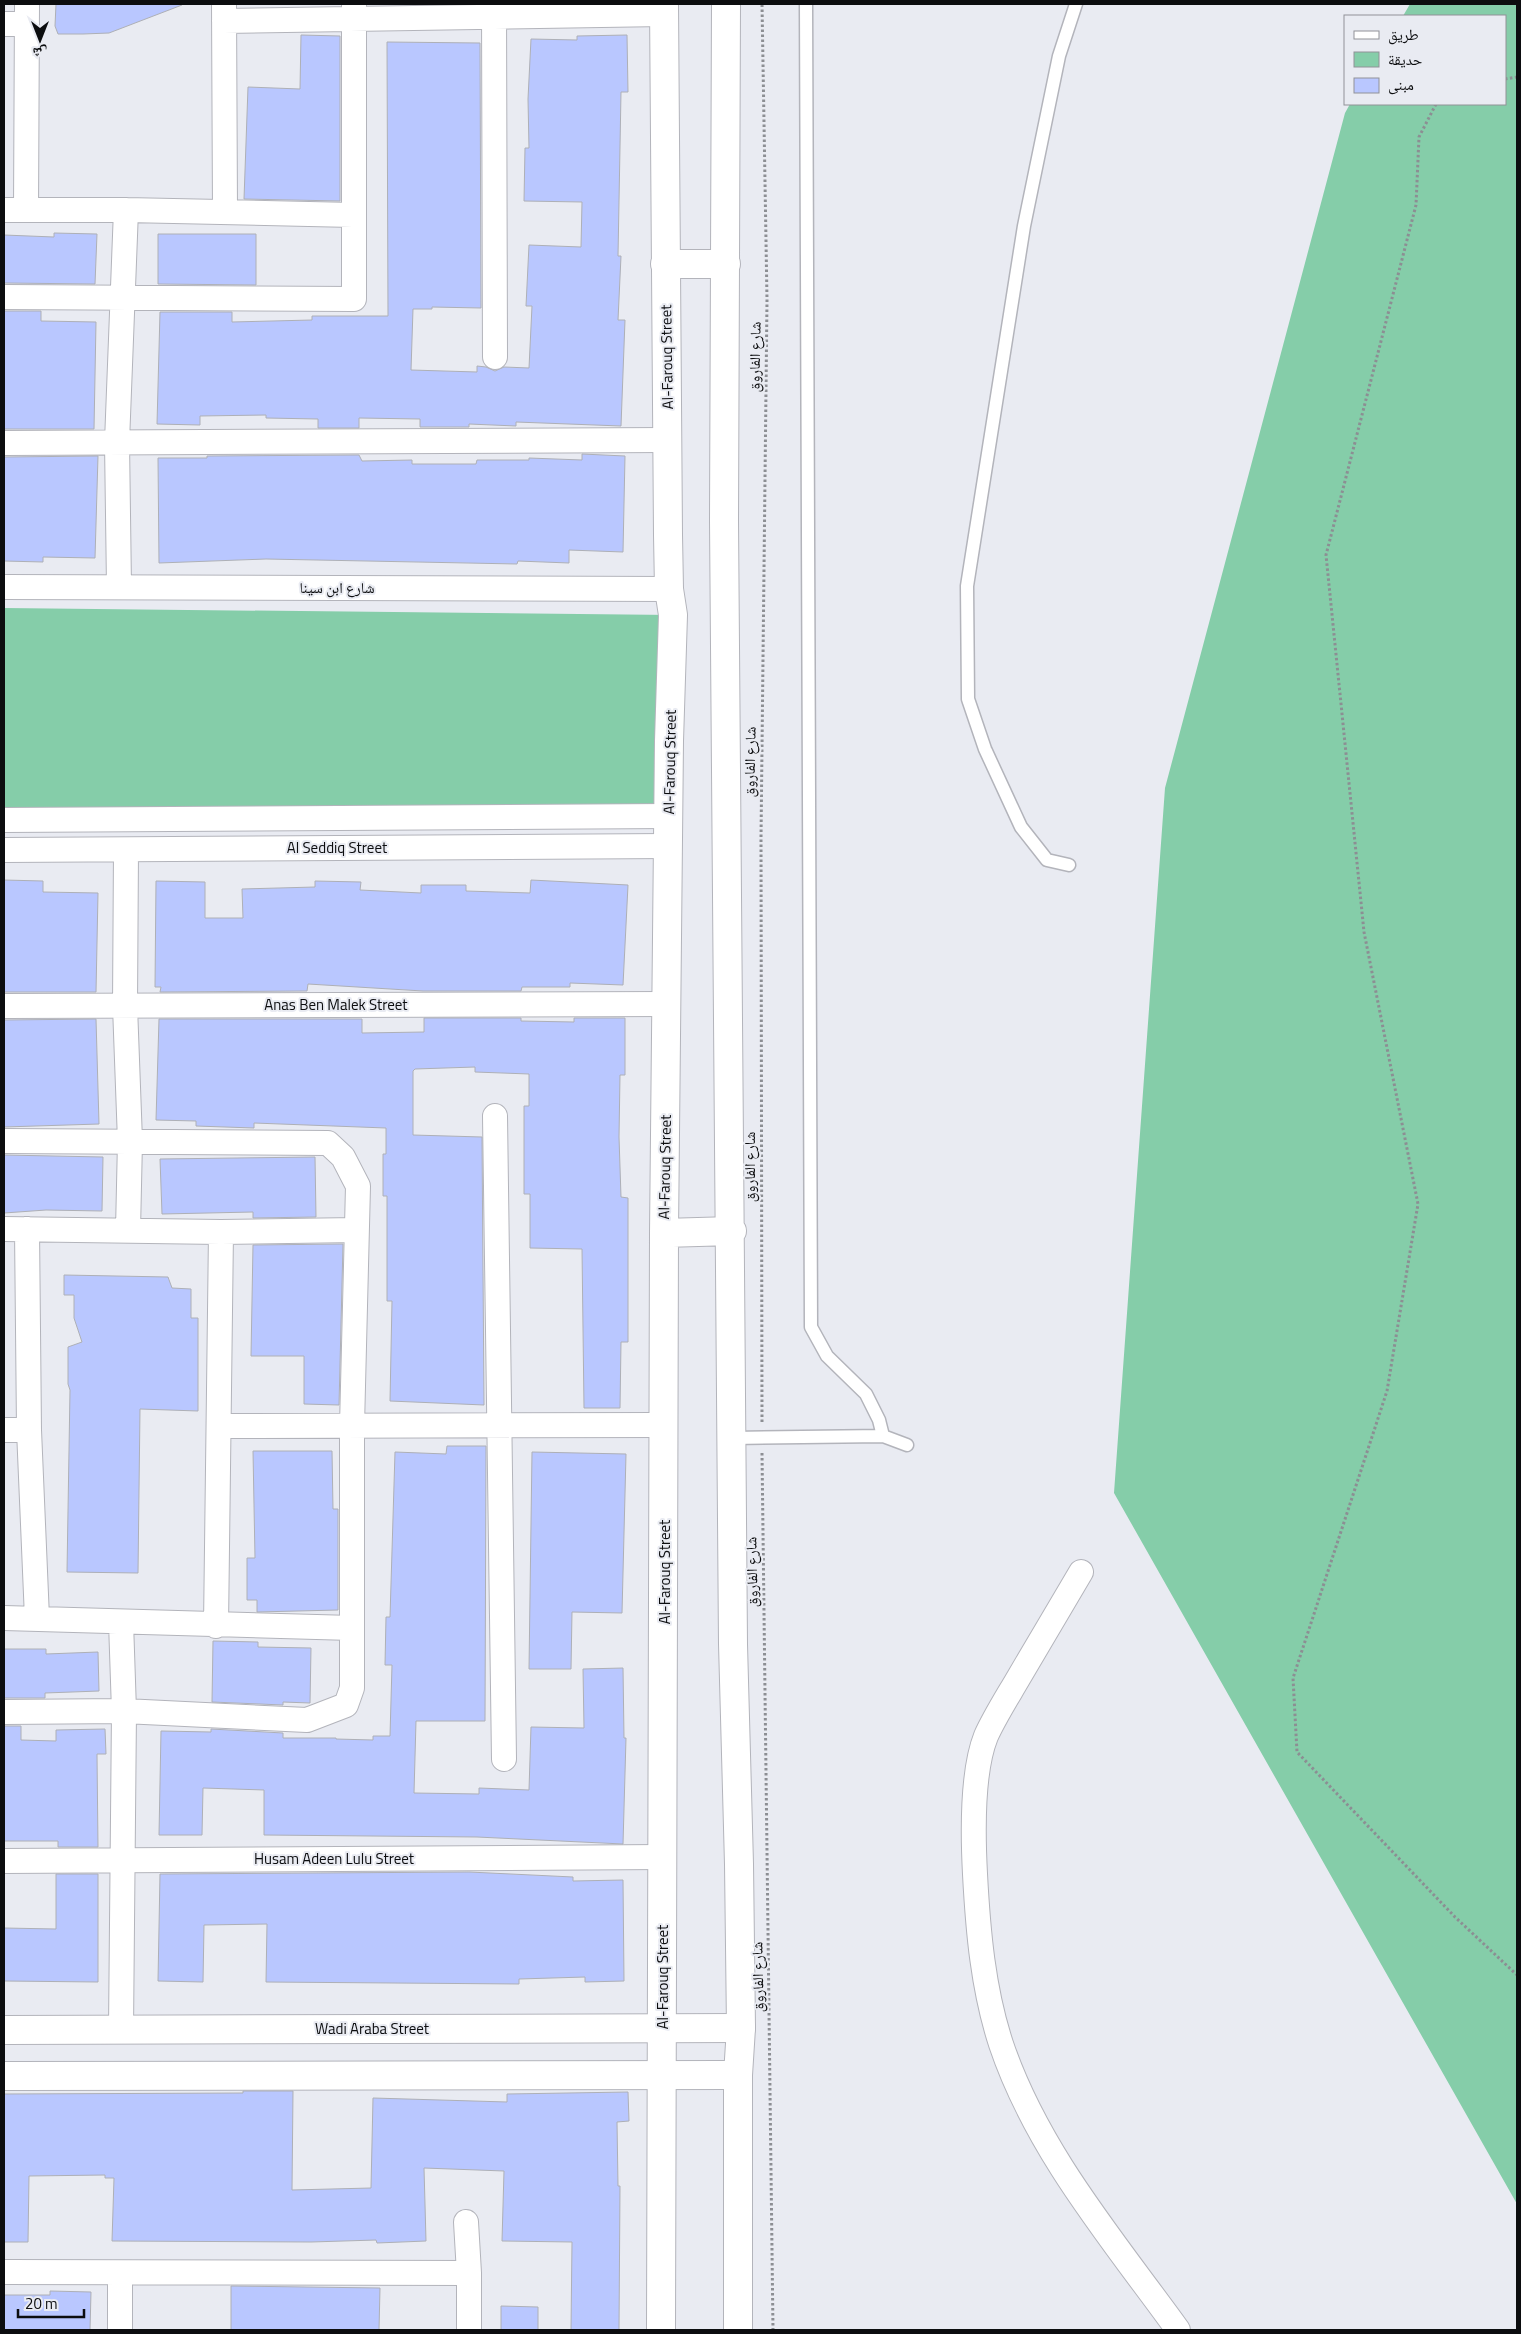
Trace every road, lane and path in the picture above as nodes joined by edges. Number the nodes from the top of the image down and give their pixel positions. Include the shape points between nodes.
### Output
1 (726, 4) edge
2 (762, 4) edge
3 (806, 4) edge
4 (1076, 4) edge
5 (664, 9) edge
6 (494, 10) edge
7 (224, 12) edge
8 (354, 12) edge
9 (19, 17) edge
10 (1435, 105) edge
11 (15, 210) edge
12 (126, 210) junction
13 (225, 212) junction
14 (353, 215) junction
15 (665, 264) junction
16 (726, 264) junction
17 (4, 298) edge
18 (121, 298) junction
19 (495, 357) dead end
20 (667, 440) junction
21 (117, 442) junction
22 (4, 443) edge
23 (4, 587) edge
24 (119, 587) junction
25 (669, 589) junction
26 (669, 816) junction
27 (4, 820) edge
28 (669, 846) junction
29 (4, 850) edge
30 (126, 850) junction
31 (1069, 865) dead end
32 (668, 1004) junction
33 (4, 1006) edge
34 (125, 1006) junction
35 (495, 1116) dead end
36 (4, 1141) edge
37 (130, 1141) junction
38 (4, 1229) edge
39 (27, 1229) junction
40 (128, 1230) junction
41 (356, 1230) junction
42 (732, 1231) junction
43 (220, 1232) junction
44 (664, 1233) junction
45 (500, 1425) junction
46 (665, 1425) junction
47 (219, 1426) junction
48 (352, 1426) junction
49 (4, 1430) edge
50 (29, 1430) junction
51 (883, 1436) junction
52 (762, 1437) junction
53 (732, 1438) junction
54 (907, 1445) dead end
55 (1081, 1572) dead end
56 (4, 1618) edge
57 (37, 1618) junction
58 (121, 1622) junction
59 (216, 1626) junction
60 (352, 1628) junction
61 (124, 1711) junction
62 (4, 1712) edge
63 (504, 1759) dead end
64 (664, 1857) junction
65 (122, 1860) junction
66 (4, 1861) edge
67 (1517, 1975) edge
68 (663, 2028) junction
69 (740, 2028) junction
70 (4, 2030) edge
71 (121, 2030) junction
72 (662, 2074) junction
73 (738, 2074) junction
74 (4, 2076) edge
75 (466, 2222) dead end
76 (4, 2272) edge
77 (120, 2273) junction
78 (469, 2273) junction
79 (120, 2330) edge
80 (469, 2330) edge
81 (660, 2330) edge
82 (738, 2330) edge
83 (773, 2330) edge
84 (1178, 2330) edge

1 - 16 main road
2 - 52 path, شارع الفاروق via 767,300 761,838
3 - 51 lane via 811,1327 828,1356 866,1394
4 - 31 lane via 1058,56 1024,226 967,586 968,699 985,749 1021,827 1047,860
5 - 6 street
5 - 15 main road, Al-Farouq Street
6 - 8 street
6 - 19 street
7 - 8 street
7 - 13 street
8 - 14 street
9 - 11 street
10 - 67 path via 1419,137 1416,205 1326,555 1364,932 1418,1204 1387,1391 1293,1678 1297,1752 1456,1917
11 - 12 street
12 - 13 street
12 - 18 street
13 - 14 street
14 - 18 street via 354,299
15 - 16 main road
15 - 20 main road, Al-Farouq Street
16 - 42 main road via 724,521
17 - 18 street
18 - 21 street
20 - 21 street
20 - 25 main road, Al-Farouq Street
21 - 22 street
21 - 24 street
23 - 24 street, شارع ابن سينا
24 - 25 street, شارع ابن سينا
25 - 26 main road, Al-Farouq Street via 673,614
26 - 27 street, Al Seddiq Street
26 - 28 main road, Al-Farouq Street
28 - 30 street, Al Seddiq Street
28 - 32 main road, Al-Farouq Street
29 - 30 street, Al Seddiq Street
30 - 34 street
32 - 34 street, Anas Ben Malek Street
32 - 44 main road, Al-Farouq Street
33 - 34 street, Anas Ben Malek Street
34 - 37 street
35 - 45 street
36 - 37 street
37 - 40 street
37 - 41 street via 328,1143 343,1157 358,1186
38 - 39 street
39 - 40 street
39 - 50 street
40 - 43 street
41 - 43 street
41 - 48 street
42 - 44 main road
42 - 53 main road
43 - 47 street
44 - 46 main road, Al-Farouq Street
45 - 46 street
45 - 48 street
45 - 63 street
46 - 64 main road, Al-Farouq Street
47 - 48 street
47 - 59 street
48 - 60 street
49 - 50 street
50 - 57 street
51 - 52 lane
51 - 54 lane
52 - 53 lane
52 - 83 path, شارع الفاروق
53 - 69 main road
55 - 84 street via 986,1736 980,1755 974,1818 979,1937 984,1974 1001,2044 1032,2115 1053,2155
56 - 57 street
57 - 58 street
58 - 59 street
58 - 61 street
59 - 60 street
60 - 61 street via 352,1688 346,1705 328,1713 307,1720
61 - 62 street
61 - 65 street
64 - 65 street, Husam Adeen Lulu Street
64 - 68 main road, Al-Farouq Street
65 - 66 street, Husam Adeen Lulu Street
65 - 71 street
68 - 69 main road, Wadi Araba Street
68 - 71 main road, Wadi Araba Street
68 - 72 main road, Al-Farouq Street
69 - 73 main road
70 - 71 main road, Wadi Araba Street
72 - 73 main road
72 - 74 main road
72 - 81 main road, Al-Farouq Street
73 - 82 main road
75 - 78 street
76 - 77 street
77 - 78 street
77 - 79 street
78 - 80 street

